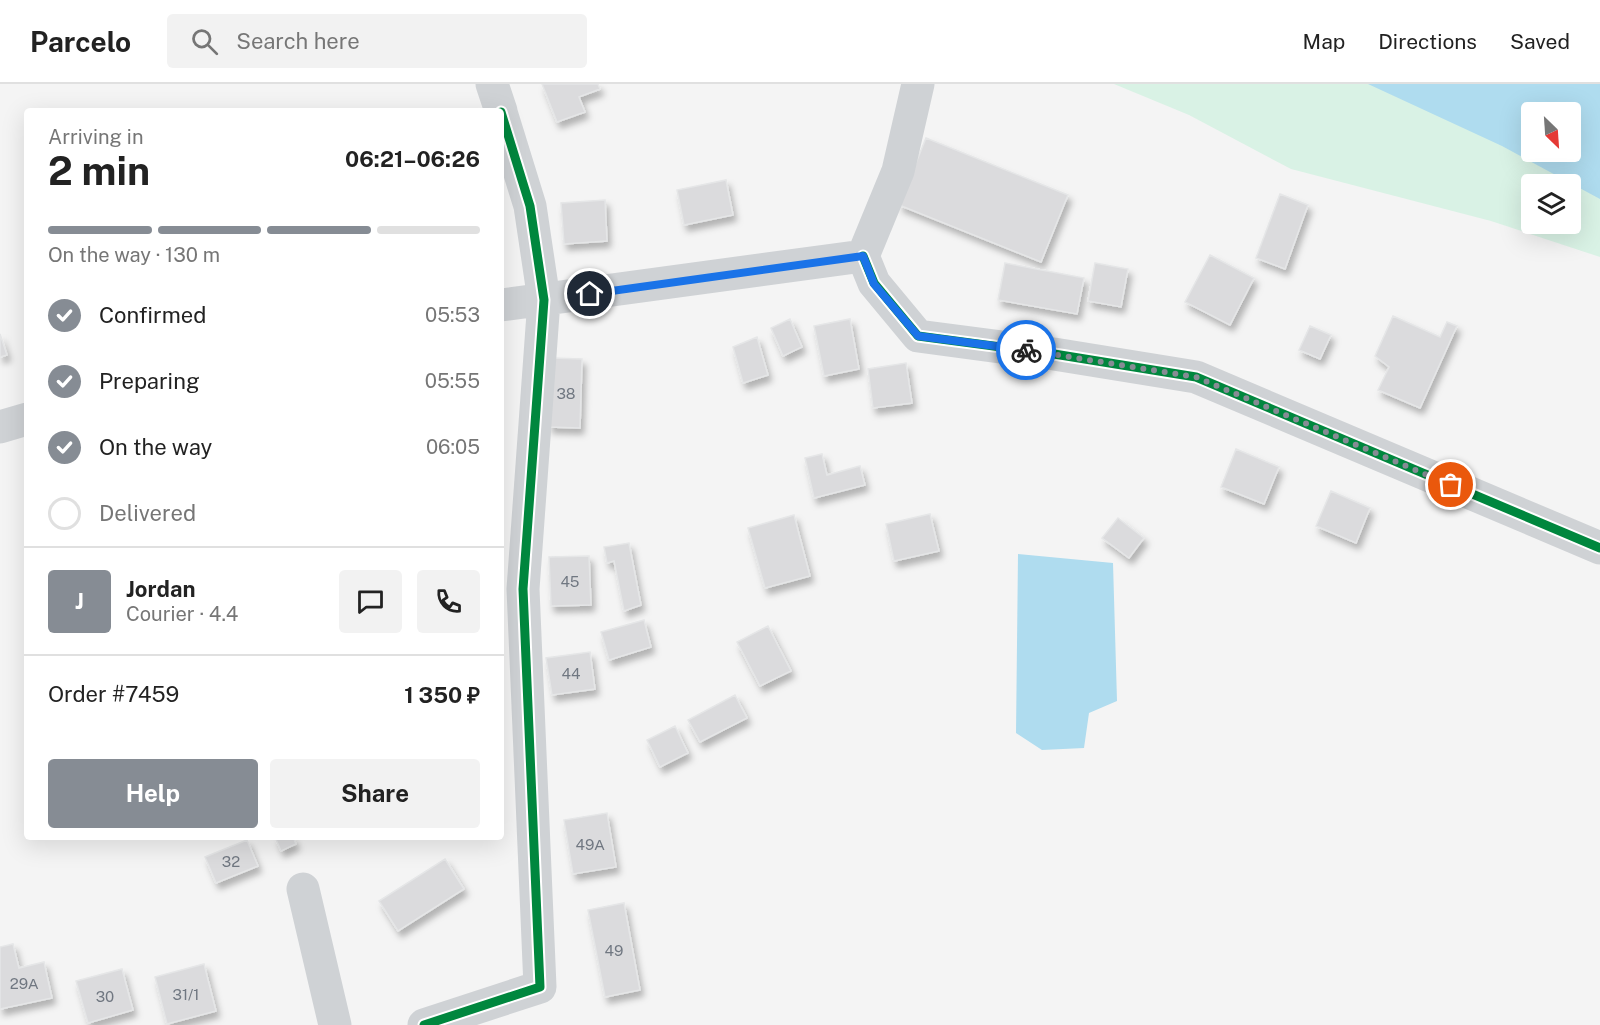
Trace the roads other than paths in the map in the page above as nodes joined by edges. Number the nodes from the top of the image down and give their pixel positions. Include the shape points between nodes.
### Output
1 (492, 84) edge
2 (918, 84) edge
3 (500, 108) edge
4 (504, 122) edge
5 (863, 256) junction
6 (544, 300) junction
7 (504, 305) edge
8 (24, 420) edge
9 (0, 427) edge
10 (1600, 548) edge
11 (303, 889) dead end
12 (335, 1025) edge
13 (424, 1025) edge

1 - 3 street
2 - 5 street via 898,171
4 - 6 street via 530,206
5 - 6 street
5 - 10 street via 874,284 918,336 1196,377
6 - 7 street
6 - 13 street via 523,589 540,987
8 - 9 street
11 - 12 street

